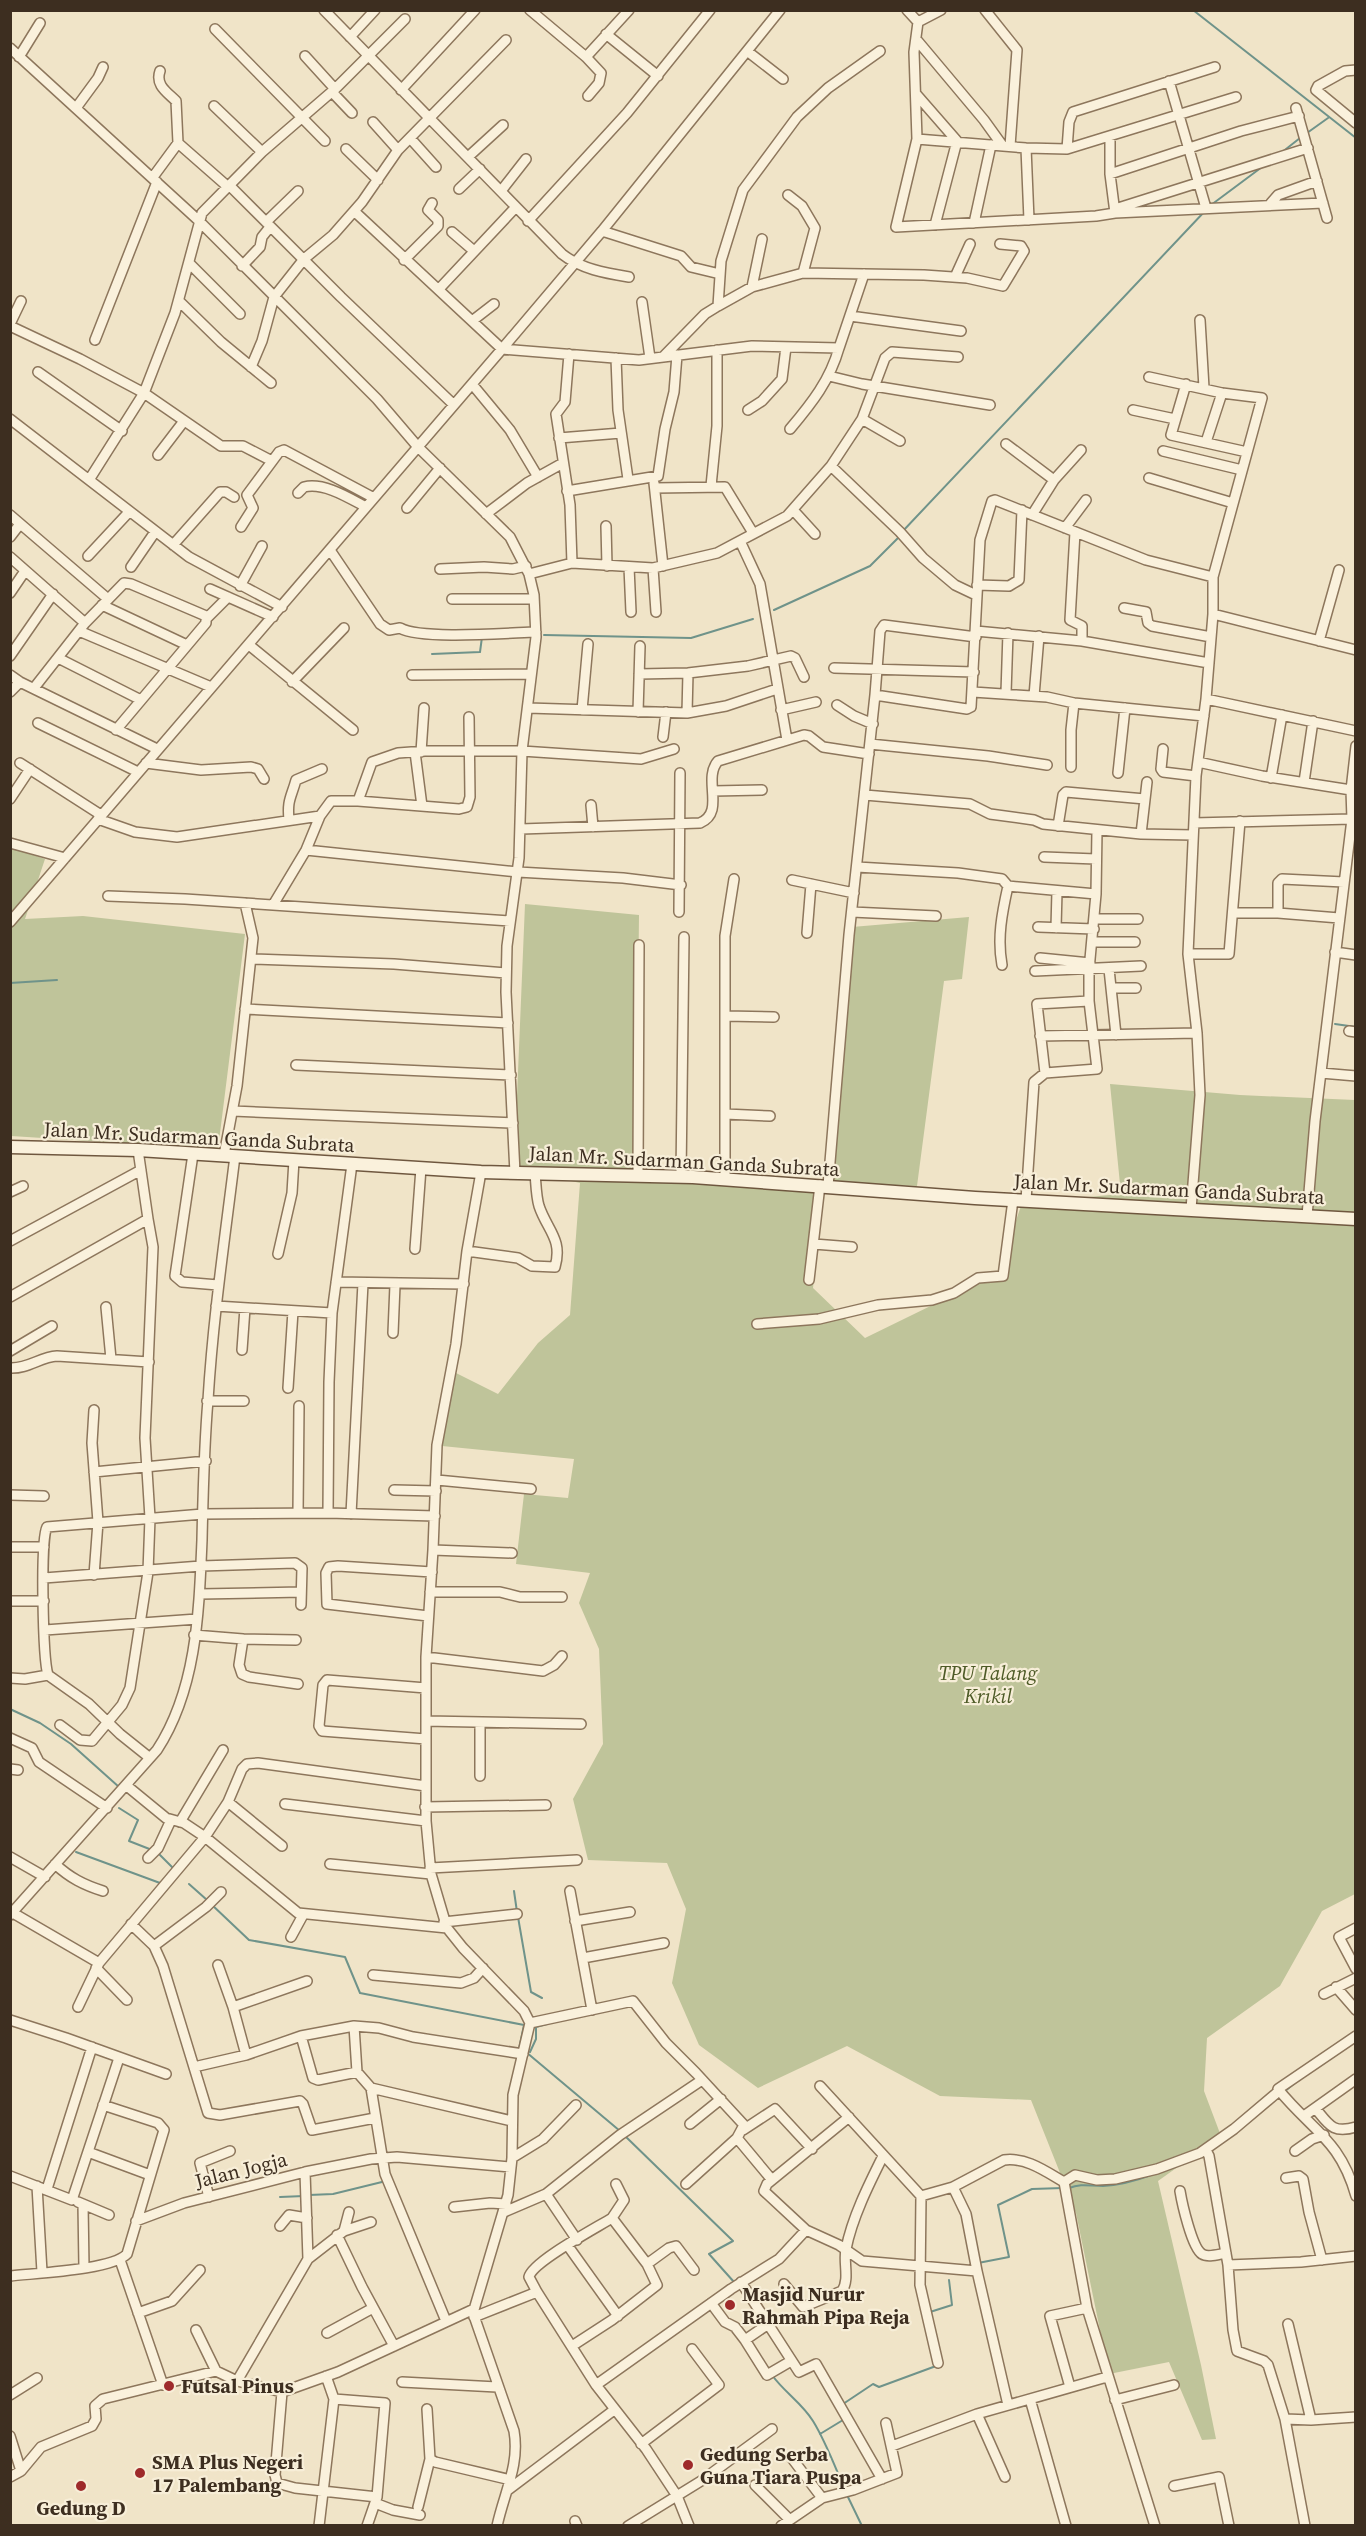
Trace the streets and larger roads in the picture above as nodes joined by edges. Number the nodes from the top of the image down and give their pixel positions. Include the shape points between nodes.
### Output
1 (324, 10) edge
2 (375, 10) edge
3 (475, 10) edge
4 (530, 10) edge
5 (629, 10) edge
6 (710, 10) edge
7 (780, 10) edge
8 (907, 10) edge
9 (941, 10) edge
10 (985, 10) edge
11 (405, 19) dead end
12 (918, 22) junction
13 (40, 23) dead end
14 (215, 28) dead end
15 (606, 34) junction
16 (350, 37) junction
17 (916, 39) junction
18 (506, 40) dead end
19 (10, 48) edge
20 (747, 51) junction
21 (880, 51) dead end
22 (305, 56) dead end
23 (368, 56) junction
24 (19, 57) junction
25 (586, 57) junction
26 (1215, 66) dead end
27 (103, 67) dead end
28 (1356, 70) edge
29 (160, 71) dead end
30 (658, 76) junction
31 (783, 79) dead end
32 (1169, 81) junction
33 (333, 90) junction
34 (401, 90) junction
35 (916, 94) junction
36 (588, 96) dead end
37 (1236, 97) dead end
38 (213, 106) dead end
39 (76, 108) junction
40 (352, 112) dead end
41 (1178, 114) junction
42 (302, 116) junction
43 (430, 120) junction
44 (373, 122) dead end
45 (1356, 123) edge
46 (503, 125) dead end
47 (410, 138) junction
48 (1110, 138) junction
49 (917, 139) junction
50 (325, 141) dead end
51 (957, 141) junction
52 (178, 143) junction
53 (991, 145) junction
54 (1006, 146) junction
55 (1026, 148) junction
56 (1308, 148) junction
57 (346, 149) dead end
58 (1067, 149) junction
59 (1188, 149) junction
60 (398, 150) junction
61 (262, 152) junction
62 (468, 158) junction
63 (526, 159) dead end
64 (436, 168) dead end
65 (480, 169) junction
66 (1110, 174) junction
67 (155, 179) junction
68 (378, 180) junction
69 (1317, 181) junction
70 (1198, 183) junction
71 (228, 185) junction
72 (459, 189) dead end
73 (298, 190) dead end
74 (501, 190) junction
75 (788, 195) dead end
76 (432, 203) dead end
77 (1271, 203) junction
78 (1323, 203) junction
79 (516, 207) junction
80 (1208, 207) junction
81 (354, 211) junction
82 (1115, 211) junction
83 (1327, 218) dead end
84 (198, 220) junction
85 (528, 220) junction
86 (1029, 220) junction
87 (974, 223) junction
88 (268, 225) junction
89 (934, 225) junction
90 (602, 231) junction
91 (452, 232) dead end
92 (762, 239) dead end
93 (970, 244) dead end
94 (1000, 244) dead end
95 (474, 251) junction
96 (304, 259) junction
97 (404, 260) junction
98 (573, 262) junction
99 (189, 263) junction
100 (242, 266) junction
101 (803, 273) junction
102 (720, 274) junction
103 (864, 274) junction
104 (629, 277) dead end
105 (956, 277) junction
106 (752, 287) junction
107 (439, 289) junction
108 (274, 297) junction
109 (21, 301) dead end
110 (179, 301) junction
111 (642, 302) dead end
112 (494, 304) dead end
113 (718, 306) junction
114 (240, 314) dead end
115 (850, 316) junction
116 (1200, 320) dead end
117 (472, 321) junction
118 (10, 325) edge
119 (961, 331) dead end
120 (95, 340) dead end
121 (786, 347) junction
122 (839, 348) junction
123 (502, 349) junction
124 (717, 350) junction
125 (569, 354) junction
126 (677, 355) junction
127 (664, 356) junction
128 (958, 357) dead end
129 (616, 358) junction
130 (650, 358) junction
131 (250, 367) junction
132 (38, 372) dead end
133 (829, 376) junction
134 (1149, 377) dead end
135 (271, 383) dead end
136 (472, 384) junction
137 (1186, 384) junction
138 (875, 386) junction
139 (1204, 388) junction
140 (144, 393) junction
141 (1222, 393) junction
142 (454, 405) junction
143 (990, 405) dead end
144 (748, 410) dead end
145 (1133, 410) dead end
146 (10, 419) edge
147 (862, 419) junction
148 (1175, 419) junction
149 (184, 421) junction
150 (790, 429) dead end
151 (122, 431) junction
152 (621, 433) junction
153 (559, 438) junction
154 (900, 441) dead end
155 (1206, 442) junction
156 (1006, 444) dead end
157 (418, 447) junction
158 (1081, 450) dead end
159 (1163, 451) dead end
160 (1247, 452) junction
161 (158, 455) dead end
162 (272, 461) junction
163 (563, 463) junction
164 (831, 466) junction
165 (440, 468) junction
166 (1242, 470) junction
167 (538, 477) junction
168 (1149, 478) dead end
169 (628, 479) junction
170 (89, 480) junction
171 (1054, 480) junction
172 (654, 483) junction
173 (711, 486) junction
174 (567, 491) junction
175 (298, 493) dead end
176 (234, 497) dead end
177 (374, 498) junction
178 (1086, 501) dead end
179 (1233, 503) junction
180 (366, 507) junction
181 (407, 508) dead end
182 (1022, 510) junction
183 (794, 511) junction
184 (129, 512) junction
185 (486, 514) junction
186 (1032, 514) junction
187 (10, 515) edge
188 (20, 524) junction
189 (606, 526) dead end
190 (241, 527) dead end
191 (1065, 528) junction
192 (155, 532) junction
193 (1075, 532) junction
194 (753, 533) junction
195 (815, 534) dead end
196 (10, 537) edge
197 (740, 541) junction
198 (173, 545) junction
199 (262, 546) dead end
200 (330, 550) junction
201 (88, 556) dead end
202 (10, 557) edge
203 (572, 563) junction
204 (608, 566) junction
205 (130, 567) dead end
206 (629, 567) junction
207 (658, 567) junction
208 (440, 569) dead end
209 (528, 570) junction
210 (1339, 570) dead end
211 (25, 571) junction
212 (1213, 577) junction
213 (976, 585) junction
214 (240, 586) junction
215 (210, 589) dead end
216 (10, 593) edge
217 (53, 594) junction
218 (976, 595) junction
219 (228, 597) junction
220 (452, 599) dead end
221 (534, 599) junction
222 (105, 602) junction
223 (282, 607) junction
224 (1124, 608) dead end
225 (631, 612) dead end
226 (656, 612) dead end
227 (1213, 614) junction
228 (273, 617) junction
229 (207, 618) junction
230 (82, 627) junction
231 (344, 628) dead end
232 (536, 632) junction
233 (1008, 633) junction
234 (976, 634) junction
235 (1039, 636) junction
236 (1211, 637) junction
237 (1082, 641) junction
238 (1319, 641) junction
239 (588, 644) dead end
240 (188, 645) junction
241 (249, 645) junction
242 (640, 646) dead end
243 (1356, 650) edge
244 (10, 656) edge
245 (58, 658) junction
246 (774, 660) junction
247 (1209, 663) junction
248 (834, 668) dead end
249 (878, 669) junction
250 (167, 670) junction
251 (974, 672) junction
252 (688, 673) junction
253 (531, 674) junction
254 (639, 674) junction
255 (10, 675) edge
256 (412, 675) dead end
257 (804, 677) dead end
258 (20, 682) junction
259 (292, 682) junction
260 (211, 687) junction
261 (34, 688) junction
262 (777, 688) junction
263 (10, 692) edge
264 (973, 692) junction
265 (1006, 693) junction
266 (875, 695) junction
267 (1034, 696) junction
268 (1206, 699) junction
269 (141, 700) junction
270 (816, 702) dead end
271 (1074, 704) junction
272 (837, 705) dead end
273 (424, 708) dead end
274 (528, 708) junction
275 (1125, 708) junction
276 (582, 710) junction
277 (781, 710) junction
278 (638, 712) junction
279 (666, 712) junction
280 (687, 713) junction
281 (1282, 715) junction
282 (1204, 716) junction
283 (469, 717) dead end
284 (1313, 721) junction
285 (38, 723) dead end
286 (873, 724) junction
287 (116, 730) junction
288 (353, 730) dead end
289 (1356, 730) edge
290 (663, 736) dead end
291 (787, 740) junction
292 (1356, 746) edge
293 (157, 749) junction
294 (674, 749) dead end
295 (869, 749) junction
296 (1163, 749) dead end
297 (471, 751) junction
298 (522, 751) junction
299 (418, 752) junction
300 (1198, 762) junction
301 (20, 763) dead end
302 (146, 763) junction
303 (1047, 765) dead end
304 (1071, 767) dead end
305 (30, 769) junction
306 (322, 769) dead end
307 (138, 772) junction
308 (680, 773) dead end
309 (1118, 773) dead end
310 (1196, 776) junction
311 (1271, 777) junction
312 (264, 779) dead end
313 (1147, 782) dead end
314 (1304, 782) junction
315 (762, 790) dead end
316 (1352, 790) junction
317 (713, 791) junction
318 (864, 795) junction
319 (10, 799) edge
320 (1145, 799) junction
321 (358, 801) junction
322 (591, 805) dead end
323 (422, 806) junction
324 (1354, 808) edge
325 (320, 816) junction
326 (100, 817) junction
327 (1352, 819) junction
328 (289, 820) junction
329 (1240, 821) junction
330 (1194, 823) junction
331 (680, 824) junction
332 (592, 826) junction
333 (1058, 826) junction
334 (520, 829) junction
335 (1097, 830) junction
336 (1141, 834) junction
337 (1193, 835) junction
338 (10, 843) edge
339 (306, 850) junction
340 (1044, 857) dead end
341 (65, 858) junction
342 (1096, 859) junction
343 (857, 867) junction
344 (518, 872) junction
345 (734, 879) dead end
346 (792, 880) dead end
347 (1344, 882) junction
348 (811, 884) junction
349 (681, 885) junction
350 (1008, 886) junction
351 (1057, 891) junction
352 (854, 893) junction
353 (1096, 894) junction
354 (108, 896) dead end
355 (245, 903) junction
356 (273, 905) junction
357 (679, 912) dead end
358 (852, 912) junction
359 (1233, 913) junction
360 (1278, 913) junction
361 (936, 916) dead end
362 (1340, 918) junction
363 (1138, 919) dead end
364 (510, 921) junction
365 (10, 922) edge
366 (1094, 924) junction
367 (1038, 927) dead end
368 (1056, 928) junction
369 (807, 933) dead end
370 (684, 937) dead end
371 (1092, 942) junction
372 (1135, 942) dead end
373 (639, 945) dead end
374 (1335, 952) junction
375 (1188, 954) junction
376 (1356, 955) edge
377 (1040, 958) dead end
378 (251, 959) junction
379 (1002, 965) dead end
380 (1090, 966) junction
381 (1142, 966) dead end
382 (1109, 969) junction
383 (1035, 971) dead end
384 (506, 974) junction
385 (1112, 988) junction
386 (1136, 988) dead end
387 (1089, 1000) junction
388 (245, 1009) junction
389 (725, 1016) junction
390 (774, 1017) dead end
391 (508, 1023) junction
392 (1197, 1033) junction
393 (1092, 1035) junction
394 (1116, 1035) junction
395 (1040, 1036) junction
396 (296, 1065) dead end
397 (1045, 1073) junction
398 (1321, 1073) junction
399 (511, 1075) junction
400 (1356, 1076) edge
401 (233, 1111) junction
402 (725, 1114) junction
403 (770, 1116) dead end
404 (513, 1123) junction
405 (10, 1147) edge
406 (138, 1150) junction
407 (193, 1154) junction
408 (229, 1156) junction
409 (294, 1161) junction
410 (352, 1164) junction
411 (421, 1168) junction
412 (141, 1170) junction
413 (481, 1172) junction
414 (515, 1173) junction
415 (536, 1173) junction
416 (638, 1175) junction
417 (681, 1176) junction
418 (725, 1180) junction
419 (23, 1186) dead end
420 (824, 1186) junction
421 (10, 1192) edge
422 (1013, 1200) junction
423 (1026, 1200) junction
424 (1191, 1209) junction
425 (1307, 1216) junction
426 (1356, 1219) edge
427 (148, 1220) junction
428 (10, 1241) edge
429 (814, 1244) junction
430 (852, 1247) dead end
431 (415, 1249) dead end
432 (467, 1251) junction
433 (278, 1254) dead end
434 (809, 1280) dead end
435 (336, 1282) junction
436 (363, 1282) junction
437 (464, 1284) junction
438 (218, 1285) junction
439 (395, 1285) junction
440 (10, 1297) edge
441 (216, 1306) junction
442 (106, 1307) dead end
443 (245, 1308) junction
444 (293, 1311) junction
445 (332, 1313) junction
446 (757, 1324) dead end
447 (52, 1326) dead end
448 (393, 1333) dead end
449 (242, 1350) dead end
450 (10, 1351) edge
451 (111, 1359) junction
452 (149, 1362) junction
453 (10, 1368) edge
454 (288, 1388) dead end
455 (207, 1401) junction
456 (244, 1401) dead end
457 (299, 1406) dead end
458 (94, 1410) dead end
459 (206, 1461) junction
460 (147, 1466) junction
461 (94, 1472) junction
462 (437, 1480) junction
463 (531, 1489) dead end
464 (394, 1490) dead end
465 (436, 1491) junction
466 (10, 1495) edge
467 (45, 1496) dead end
468 (298, 1513) junction
469 (328, 1513) junction
470 (202, 1514) junction
471 (351, 1514) junction
472 (435, 1516) junction
473 (150, 1518) junction
474 (98, 1522) junction
475 (10, 1547) edge
476 (44, 1547) junction
477 (434, 1550) junction
478 (512, 1553) dead end
479 (201, 1566) junction
480 (148, 1572) junction
481 (432, 1572) junction
482 (94, 1575) junction
483 (44, 1578) junction
484 (301, 1592) junction
485 (430, 1592) junction
486 (200, 1594) junction
487 (562, 1597) dead end
488 (10, 1601) edge
489 (45, 1601) junction
490 (301, 1605) dead end
491 (428, 1616) junction
492 (197, 1619) junction
493 (141, 1624) junction
494 (45, 1630) junction
495 (194, 1635) junction
496 (243, 1639) junction
497 (296, 1640) dead end
498 (562, 1656) dead end
499 (426, 1657) junction
500 (48, 1675) junction
501 (10, 1678) edge
502 (298, 1684) dead end
503 (426, 1688) junction
504 (426, 1721) junction
505 (480, 1722) junction
506 (109, 1723) junction
507 (581, 1724) dead end
508 (60, 1725) dead end
509 (10, 1738) edge
510 (426, 1739) junction
511 (223, 1750) dead end
512 (150, 1758) junction
513 (480, 1776) dead end
514 (126, 1786) junction
515 (426, 1786) junction
516 (228, 1802) junction
517 (285, 1804) dead end
518 (546, 1805) dead end
519 (425, 1807) junction
520 (107, 1808) junction
521 (176, 1821) junction
522 (426, 1821) junction
523 (205, 1837) junction
524 (282, 1846) dead end
525 (10, 1857) edge
526 (148, 1858) dead end
527 (577, 1860) dead end
528 (55, 1864) junction
529 (330, 1864) dead end
530 (430, 1871) junction
531 (45, 1877) junction
532 (103, 1891) dead end
533 (570, 1891) dead end
534 (221, 1892) dead end
535 (630, 1912) dead end
536 (12, 1914) edge
537 (517, 1914) dead end
538 (303, 1915) junction
539 (575, 1921) junction
540 (131, 1924) junction
541 (445, 1925) junction
542 (1356, 1928) edge
543 (291, 1937) dead end
544 (664, 1943) dead end
545 (154, 1946) junction
546 (583, 1958) junction
547 (218, 1965) dead end
548 (98, 1966) junction
549 (483, 1968) junction
550 (1356, 1969) edge
551 (373, 1975) dead end
552 (1356, 1978) edge
553 (307, 1981) dead end
554 (1336, 1987) junction
555 (1324, 1994) dead end
556 (127, 2000) dead end
557 (78, 2007) dead end
558 (233, 2007) junction
559 (592, 2010) junction
560 (1356, 2010) edge
561 (10, 2020) edge
562 (530, 2023) junction
563 (354, 2026) junction
564 (301, 2036) junction
565 (1356, 2036) edge
566 (92, 2047) junction
567 (523, 2053) junction
568 (246, 2055) junction
569 (119, 2058) junction
570 (194, 2067) junction
571 (357, 2072) junction
572 (166, 2074) dead end
573 (1356, 2079) edge
574 (702, 2080) junction
575 (820, 2086) dead end
576 (371, 2088) junction
577 (1281, 2093) junction
578 (721, 2099) junction
579 (576, 2104) dead end
580 (103, 2105) junction
581 (1316, 2109) junction
582 (849, 2116) junction
583 (1304, 2116) junction
584 (375, 2118) junction
585 (512, 2121) junction
586 (690, 2124) dead end
587 (1356, 2127) edge
588 (740, 2134) junction
589 (1324, 2135) junction
590 (812, 2149) junction
591 (230, 2151) dead end
592 (1295, 2151) dead end
593 (88, 2152) junction
594 (1207, 2152) junction
595 (883, 2156) junction
596 (381, 2158) junction
597 (512, 2162) junction
598 (305, 2172) junction
599 (150, 2175) junction
600 (10, 2176) edge
601 (1286, 2178) dead end
602 (772, 2180) junction
603 (616, 2184) dead end
604 (686, 2184) dead end
605 (37, 2186) junction
606 (953, 2187) junction
607 (1065, 2187) junction
608 (47, 2189) junction
609 (1180, 2191) dead end
610 (546, 2194) junction
611 (921, 2196) junction
612 (1356, 2196) edge
613 (209, 2197) junction
614 (72, 2200) junction
615 (82, 2204) junction
616 (454, 2207) dead end
617 (505, 2208) junction
618 (349, 2212) dead end
619 (109, 2215) dead end
620 (612, 2218) junction
621 (136, 2221) junction
622 (310, 2222) junction
623 (371, 2222) dead end
624 (280, 2226) dead end
625 (806, 2230) junction
626 (340, 2233) junction
627 (573, 2243) junction
628 (846, 2250) junction
629 (1226, 2253) junction
630 (1356, 2256) edge
631 (308, 2259) junction
632 (120, 2260) junction
633 (1322, 2260) junction
634 (646, 2264) junction
635 (921, 2265) junction
636 (1228, 2265) junction
637 (84, 2268) junction
638 (200, 2270) dead end
639 (694, 2270) dead end
640 (977, 2271) junction
641 (42, 2272) junction
642 (10, 2276) edge
643 (784, 2284) dead end
644 (737, 2285) junction
645 (537, 2292) junction
646 (711, 2303) junction
647 (373, 2308) junction
648 (1087, 2308) junction
649 (138, 2313) junction
650 (474, 2313) junction
651 (618, 2316) junction
652 (446, 2321) junction
653 (1288, 2324) dead end
654 (767, 2325) junction
655 (196, 2330) dead end
656 (327, 2333) dead end
657 (747, 2339) junction
658 (394, 2346) junction
659 (572, 2346) junction
660 (693, 2349) dead end
661 (791, 2361) junction
662 (938, 2363) dead end
663 (216, 2371) junction
664 (326, 2376) junction
665 (1107, 2377) junction
666 (37, 2378) dead end
667 (237, 2381) junction
668 (402, 2382) dead end
669 (163, 2385) junction
670 (596, 2385) junction
671 (1174, 2385) dead end
672 (497, 2387) junction
673 (1070, 2387) junction
674 (282, 2392) junction
675 (10, 2395) edge
676 (1030, 2398) junction
677 (334, 2399) junction
678 (1115, 2400) junction
679 (1008, 2405) junction
680 (427, 2409) dead end
681 (614, 2410) junction
682 (977, 2414) junction
683 (1356, 2417) edge
684 (1285, 2419) junction
685 (1311, 2420) junction
686 (886, 2423) dead end
687 (772, 2428) dead end
688 (10, 2436) edge
689 (641, 2444) junction
690 (892, 2446) junction
691 (791, 2457) dead end
692 (430, 2459) junction
693 (21, 2471) junction
694 (10, 2477) edge
695 (1005, 2477) dead end
696 (882, 2479) junction
697 (511, 2480) junction
698 (755, 2484) dead end
699 (1174, 2486) dead end
700 (506, 2491) junction
701 (323, 2492) junction
702 (677, 2496) junction
703 (822, 2498) junction
704 (376, 2500) junction
705 (785, 2522) edge
706 (319, 2526) edge
707 (367, 2526) edge
708 (498, 2526) edge
709 (628, 2526) edge
710 (689, 2526) edge
711 (1066, 2526) edge
712 (1155, 2526) edge
713 (1229, 2526) edge
714 (1305, 2526) edge

1 - 16 street
2 - 16 street
3 - 34 street
4 - 25 street
5 - 15 street
6 - 30 street
7 - 20 street
8 - 12 street
9 - 12 street
10 - 54 street via 1017,50
11 - 23 street
12 - 17 street
13 - 24 street
14 - 42 street
15 - 25 street
15 - 30 street
16 - 23 street
17 - 35 street
17 - 54 street
18 - 43 street
19 - 24 street
20 - 31 street
20 - 90 street
21 - 102 street via 828,88 788,127 743,190
22 - 33 street
23 - 33 street
23 - 34 street
24 - 39 street
25 - 36 street via 602,75
26 - 32 street
27 - 39 street
28 - 45 street via 1345,71 1316,90
29 - 52 street via 159,84 176,101
30 - 85 street
32 - 41 street
32 - 58 street via 1073,112
33 - 40 street
33 - 42 street
34 - 43 street
35 - 49 street
35 - 51 street
37 - 41 street
38 - 61 street
39 - 67 street
41 - 48 street
41 - 59 street
42 - 50 street
42 - 61 street
43 - 47 street
43 - 62 street
44 - 60 street
46 - 62 street
47 - 60 street
47 - 64 street
48 - 58 street
48 - 66 street
49 - 51 street
49 - 89 street via 896,227
51 - 53 street
51 - 89 street
52 - 67 street
52 - 71 street
53 - 54 street
53 - 87 street
54 - 55 street
55 - 58 street
55 - 86 street
56 - 59 street via 1297,112
56 - 69 street
56 - 70 street
57 - 68 street
59 - 66 street
59 - 70 street
60 - 68 street
61 - 71 street
62 - 65 street
63 - 74 street
65 - 72 street
65 - 74 street
66 - 82 street
67 - 84 street
67 - 120 street
68 - 81 street
69 - 77 street via 1278,195
69 - 78 street
70 - 80 street
70 - 82 street
71 - 84 street
71 - 88 street
73 - 88 street
74 - 79 street
75 - 101 street via 802,206 814,228
76 - 97 street via 428,210 438,220 438,226
77 - 78 street
77 - 80 street
78 - 83 street
79 - 85 street
79 - 95 street
80 - 82 street
81 - 96 street
81 - 97 street
82 - 86 street
84 - 99 street
84 - 100 street
85 - 98 street
86 - 87 street
87 - 89 street
88 - 96 street
88 - 100 street via 261,247
90 - 98 street
90 - 102 street via 681,256 692,267
91 - 95 street
92 - 106 street
93 - 105 street
94 - 105 street via 1021,246 1024,251 1005,285
95 - 107 street
96 - 108 street
96 - 142 street
97 - 107 street
98 - 104 street via 602,273
98 - 123 street
99 - 110 street
99 - 114 street
100 - 108 street
101 - 103 street
101 - 106 street
102 - 113 street
103 - 105 street
103 - 115 street
106 - 113 street
107 - 117 street
108 - 131 street
108 - 157 street via 377,399
109 - 118 street
110 - 131 street
110 - 140 street
111 - 130 street
112 - 117 street
113 - 127 street
115 - 119 street
115 - 122 street
116 - 139 street
117 - 123 street
118 - 140 street
121 - 122 street
121 - 124 street
121 - 144 street via 782,379
122 - 133 street
123 - 125 street
123 - 136 street
124 - 126 street
124 - 173 street via 717,426
125 - 129 street
125 - 153 street via 566,402 556,414
126 - 127 street
126 - 172 street via 674,392 659,475
127 - 130 street
128 - 138 street via 892,352 885,358
129 - 130 street
129 - 152 street
131 - 135 street
132 - 151 street
133 - 138 street
133 - 150 street
134 - 137 street
136 - 142 street
136 - 167 street via 510,430
137 - 139 street
137 - 148 street
138 - 143 street
138 - 147 street
139 - 141 street
140 - 149 street
140 - 151 street
141 - 155 street
141 - 160 street via 1262,398
142 - 157 street
145 - 148 street
146 - 170 street
147 - 154 street
147 - 164 street
148 - 155 street via 1171,435
149 - 161 street
149 - 162 street via 221,446 243,446
151 - 170 street
152 - 153 street
152 - 169 street
153 - 163 street
155 - 160 street
156 - 171 street
157 - 165 street
157 - 177 street
158 - 171 street
159 - 166 street
160 - 166 street
162 - 177 street via 284,450
162 - 190 street via 247,495 253,508
163 - 167 street
163 - 174 street
164 - 183 street
164 - 218 street via 923,558 955,585
165 - 181 street
165 - 185 street
166 - 179 street
167 - 185 street
168 - 179 street
169 - 172 street
169 - 174 street
170 - 184 street
171 - 186 street
172 - 173 street
172 - 207 street
173 - 194 street via 724,487
174 - 203 street
175 - 180 street via 313,486 343,494
176 - 198 street via 220,492
177 - 180 street
178 - 191 street
179 - 212 street
180 - 200 street
182 - 186 street
182 - 213 street via 1019,580 1009,586
182 - 213 street via 992,501 981,534
183 - 194 street
183 - 195 street
184 - 192 street
184 - 201 street
185 - 209 street via 510,537
186 - 191 street
187 - 188 street
188 - 196 street
188 - 222 street
189 - 204 street
191 - 193 street
192 - 198 street
192 - 205 street
193 - 212 street via 1146,560
193 - 237 street via 1070,620 1083,626
194 - 197 street
197 - 207 street via 717,553
197 - 246 street via 758,576
198 - 214 street
199 - 214 street
200 - 223 street
200 - 232 street via 380,624 389,630 400,628 409,633 428,634
202 - 211 street
203 - 204 street
203 - 209 street
204 - 206 street
206 - 207 street
206 - 225 street
207 - 226 street
208 - 209 street
209 - 221 street
210 - 238 street
211 - 216 street
211 - 217 street
212 - 227 street
213 - 218 street
214 - 223 street
215 - 219 street
217 - 230 street
217 - 244 street
218 - 234 street
219 - 228 street
219 - 229 street
220 - 221 street
221 - 232 street
222 - 229 street via 121,585 131,584
222 - 230 street
222 - 240 street
223 - 228 street
224 - 236 street via 1146,612 1152,626
227 - 236 street
227 - 238 street
228 - 241 street
229 - 240 street
230 - 245 street
230 - 250 street
231 - 259 street
232 - 253 street
233 - 234 street
233 - 235 street
233 - 265 street
234 - 249 street via 884,625 880,631
234 - 251 street
235 - 237 street
235 - 267 street
236 - 247 street
237 - 247 street
238 - 243 street
239 - 276 street
240 - 250 street
241 - 259 street
241 - 260 street
242 - 254 street
245 - 261 street
245 - 269 street
246 - 252 street
246 - 257 street via 795,658
246 - 262 street
247 - 268 street
248 - 249 street
249 - 251 street
249 - 266 street
250 - 260 street
250 - 269 street
251 - 264 street
252 - 254 street
252 - 280 street
253 - 256 street
253 - 274 street
254 - 278 street
255 - 258 street
258 - 261 street
258 - 263 street
259 - 288 street
260 - 293 street
261 - 287 street
262 - 277 street
262 - 280 street via 726,706
264 - 265 street
264 - 266 street via 971,707 967,709
265 - 267 street
266 - 286 street
267 - 271 street
268 - 281 street
268 - 282 street
269 - 287 street
270 - 277 street
271 - 275 street
271 - 304 street
272 - 286 street
273 - 299 street
274 - 276 street
274 - 298 street
275 - 282 street
275 - 309 street
276 - 278 street
277 - 291 street
278 - 279 street
279 - 280 street
279 - 290 street
281 - 284 street
281 - 311 street
282 - 300 street
283 - 297 street
284 - 289 street
284 - 314 street
285 - 307 street
286 - 295 street
287 - 293 street
291 - 295 street via 809,736 823,747
291 - 317 street via 718,761 712,769
292 - 316 street
293 - 302 street
294 - 298 street via 641,759
295 - 303 street via 988,756
295 - 318 street
296 - 310 street via 1163,772
297 - 298 street
297 - 299 street
297 - 323 street via 469,806
298 - 334 street
299 - 321 street via 398,753 372,762
299 - 323 street
300 - 310 street
300 - 311 street
301 - 305 street
302 - 307 street
302 - 312 street via 201,770 251,767 258,769
305 - 319 street
305 - 326 street
306 - 328 street via 296,780 287,805
307 - 326 street
308 - 331 street
310 - 330 street
311 - 314 street
313 - 320 street
314 - 316 street
315 - 317 street
316 - 324 street
317 - 331 street via 713,807 706,821
318 - 333 street via 970,804 990,814
318 - 343 street
320 - 333 street via 1066,792
320 - 336 street
321 - 323 street
321 - 325 street via 331,801
322 - 332 street
324 - 327 street
325 - 328 street
325 - 339 street
326 - 328 street via 135,832 177,837
326 - 341 street
327 - 329 street
327 - 347 street
329 - 330 street
329 - 359 street
330 - 337 street
331 - 332 street
331 - 349 street
332 - 334 street
333 - 335 street
334 - 344 street
335 - 336 street
335 - 342 street
336 - 337 street
337 - 375 street
338 - 341 street
339 - 344 street
339 - 356 street
340 - 342 street
341 - 365 street
342 - 353 street
343 - 350 street via 986,877 1004,880
343 - 352 street
344 - 349 street
344 - 364 street
345 - 389 street via 725,936
346 - 348 street
347 - 360 street via 1282,879 1278,883
347 - 362 street
348 - 352 street
348 - 369 street
349 - 357 street
350 - 351 street
350 - 379 street via 1001,920
351 - 353 street
351 - 368 street
352 - 358 street
353 - 366 street
354 - 355 street
355 - 356 street
355 - 378 street via 253,932
356 - 364 street
358 - 361 street
358 - 420 street
359 - 360 street
359 - 375 street via 1229,954
360 - 362 street
362 - 374 street
363 - 366 street
364 - 384 street
366 - 368 street
366 - 371 street
367 - 368 street
370 - 417 street
371 - 372 street
371 - 380 street
373 - 416 street
374 - 376 street
374 - 398 street
375 - 392 street
377 - 380 street
378 - 384 street via 394,964
378 - 388 street
380 - 382 street
380 - 383 street
380 - 387 street
381 - 382 street
382 - 385 street
384 - 391 street
385 - 386 street
385 - 394 street
387 - 393 street
387 - 395 street via 1036,1006
388 - 391 street
388 - 401 street
389 - 390 street
389 - 402 street
391 - 399 street
392 - 394 street
392 - 424 street via 1200,1095
393 - 394 street
393 - 395 street
393 - 397 street via 1096,1070
395 - 397 street
396 - 399 street
397 - 423 street via 1032,1087
398 - 400 street
398 - 425 street
399 - 404 street
401 - 404 street
401 - 408 street
402 - 403 street
402 - 418 street
404 - 414 street
405 - 406 street, Jalan Mr. Sudarman Ganda Subrata
406 - 407 street, Jalan Mr. Sudarman Ganda Subrata
406 - 412 street
407 - 408 street, Jalan Mr. Sudarman Ganda Subrata
407 - 438 street via 175,1276 182,1282
408 - 409 street, Jalan Mr. Sudarman Ganda Subrata
408 - 438 street
409 - 410 street, Jalan Mr. Sudarman Ganda Subrata
409 - 433 street via 292,1193
410 - 411 street, Jalan Mr. Sudarman Ganda Subrata
410 - 435 street
411 - 413 street, Jalan Mr. Sudarman Ganda Subrata
411 - 431 street
412 - 427 street
412 - 428 street
413 - 414 street, Jalan Mr. Sudarman Ganda Subrata
413 - 432 street
414 - 415 street, Jalan Mr. Sudarman Ganda Subrata
415 - 416 street, Jalan Mr. Sudarman Ganda Subrata
415 - 432 street via 538,1202 559,1255 555,1267 532,1266 518,1258
416 - 417 street, Jalan Mr. Sudarman Ganda Subrata
417 - 418 street, Jalan Mr. Sudarman Ganda Subrata
418 - 420 street, Jalan Mr. Sudarman Ganda Subrata
419 - 421 street
420 - 422 street, Jalan Mr. Sudarman Ganda Subrata
420 - 429 street
422 - 423 street, Jalan Mr. Sudarman Ganda Subrata
422 - 446 street via 1003,1275 978,1278 954,1293 932,1300 878,1305 819,1319
423 - 424 street, Jalan Mr. Sudarman Ganda Subrata
424 - 425 street, Jalan Mr. Sudarman Ganda Subrata
425 - 426 street, Jalan Mr. Sudarman Ganda Subrata
427 - 440 street
427 - 452 street via 153,1247
429 - 430 street
429 - 434 street
432 - 437 street
435 - 436 street
435 - 445 street
436 - 439 street
436 - 471 street
437 - 439 street
437 - 462 street via 438,1432
438 - 441 street
439 - 448 street
441 - 443 street
441 - 455 street
442 - 451 street
443 - 444 street
443 - 449 street
444 - 445 street
444 - 454 street
445 - 469 street
447 - 450 street
451 - 452 street
451 - 453 street via 49,1356 24,1368
452 - 460 street
455 - 456 street
455 - 459 street
457 - 468 street
458 - 461 street
459 - 460 street
459 - 470 street
460 - 461 street
460 - 473 street
461 - 474 street
462 - 463 street
462 - 465 street
464 - 465 street
465 - 472 street
466 - 467 street
468 - 469 street
468 - 470 street
469 - 471 street
470 - 473 street
470 - 479 street
471 - 472 street
472 - 477 street
473 - 474 street
473 - 480 street
474 - 476 street via 49,1527
474 - 482 street
475 - 476 street
476 - 483 street
477 - 478 street
477 - 481 street
479 - 480 street
479 - 484 street via 298,1563 302,1568
479 - 486 street
480 - 482 street
480 - 493 street
481 - 485 street
481 - 491 street via 333,1566 326,1573 327,1604
482 - 483 street
483 - 489 street
484 - 486 street
484 - 490 street
485 - 487 street
485 - 491 street
486 - 492 street
488 - 489 street
489 - 494 street
491 - 499 street
492 - 493 street
492 - 495 street
493 - 494 street
493 - 506 street via 130,1688
494 - 500 street
495 - 496 street
495 - 512 street via 176,1717
496 - 497 street
496 - 502 street via 239,1665 242,1674
498 - 499 street via 543,1671
499 - 503 street
500 - 501 street
500 - 506 street
503 - 504 street
503 - 510 street via 327,1680 323,1685 319,1726 322,1731
504 - 505 street
504 - 510 street
505 - 507 street
505 - 513 street
506 - 508 street via 90,1742 80,1740
506 - 512 street
509 - 520 street via 33,1749 39,1762
510 - 515 street
511 - 521 street
512 - 514 street
514 - 520 street
514 - 521 street
515 - 516 street via 250,1763 242,1769
515 - 519 street
516 - 523 street
516 - 524 street
517 - 522 street
518 - 519 street
519 - 522 street
520 - 528 street
521 - 523 street
521 - 526 street
522 - 530 street
523 - 538 street
523 - 540 street
525 - 531 street
527 - 530 street
528 - 531 street
528 - 532 street via 68,1876
529 - 530 street
530 - 541 street
531 - 536 street
533 - 539 street
534 - 545 street
535 - 539 street
536 - 548 street
537 - 541 street
538 - 541 street
538 - 543 street
539 - 546 street
540 - 545 street
540 - 548 street
541 - 549 street
542 - 550 street via 1339,1936
544 - 546 street
545 - 570 street
546 - 559 street
547 - 558 street
548 - 556 street
548 - 557 street
549 - 551 street via 474,1978 461,1983
549 - 562 street via 524,2011
552 - 554 street
553 - 558 street
554 - 555 street
554 - 560 street
558 - 568 street
559 - 562 street
559 - 574 street via 633,2001
561 - 566 street
562 - 567 street
563 - 564 street
563 - 567 street
563 - 571 street
564 - 568 street
564 - 571 street via 313,2078
565 - 577 street via 1278,2089
566 - 569 street
566 - 608 street
567 - 585 street via 513,2095
568 - 570 street
569 - 572 street
569 - 580 street
570 - 584 street via 205,2108 212,2115 300,2101 312,2130
571 - 576 street
573 - 581 street
574 - 578 street
574 - 610 street via 620,2135
575 - 582 street
576 - 584 street
576 - 585 street
577 - 583 street
577 - 594 street
578 - 586 street
578 - 588 street via 741,2121
579 - 597 street via 543,2139
580 - 593 street
580 - 599 street via 163,2127
581 - 583 street
581 - 587 street via 1336,2129
582 - 590 street
582 - 595 street
583 - 589 street
584 - 596 street
585 - 597 street
588 - 590 street via 775,2109
588 - 602 street
588 - 604 street
589 - 592 street
589 - 612 street via 1343,2162
590 - 602 street
591 - 613 street via 200,2163
593 - 599 street
593 - 614 street
594 - 607 street via 1142,2173 1097,2180 1075,2175
594 - 629 street
595 - 611 street
595 - 628 street via 864,2194
596 - 597 street, Jalan Jogja
596 - 598 street, Jalan Jogja
596 - 652 street
597 - 617 street
598 - 613 street, Jalan Jogja
598 - 622 street
599 - 621 street
600 - 605 street
601 - 633 street via 1303,2179
602 - 625 street via 764,2191
603 - 620 street via 624,2200
605 - 608 street
605 - 641 street
606 - 607 street via 1010,2159 1027,2162
606 - 611 street
606 - 640 street via 966,2214
607 - 648 street
608 - 614 street
609 - 629 street via 1186,2222 1199,2252
610 - 617 street
610 - 627 street
611 - 635 street
613 - 621 street, Jalan Jogja
614 - 615 street
615 - 619 street
615 - 637 street
616 - 617 street via 490,2203
617 - 650 street
618 - 626 street
620 - 627 street
620 - 634 street
621 - 632 street via 129,2251
622 - 624 street via 289,2215
622 - 631 street
623 - 626 street
625 - 628 street
625 - 644 street via 778,2259
626 - 631 street
626 - 647 street
627 - 645 street via 531,2271 529,2277
627 - 651 street
628 - 635 street via 862,2261
628 - 643 street via 845,2283 835,2295 803,2307
629 - 636 street
630 - 633 street
631 - 667 street
632 - 637 street
632 - 649 street
633 - 636 street
634 - 639 street via 676,2246
634 - 651 street via 657,2282 656,2288
635 - 640 street
635 - 662 street via 920,2290
636 - 684 street via 1235,2347 1241,2355 1268,2365
637 - 641 street
638 - 649 street via 172,2301
640 - 679 street
641 - 642 street
644 - 646 street
644 - 654 street
645 - 650 street
645 - 659 street
646 - 657 street via 725,2322
646 - 670 street
647 - 656 street
647 - 658 street
648 - 665 street
648 - 673 street via 1050,2316
649 - 669 street
650 - 652 street
650 - 672 street
651 - 659 street
652 - 658 street
653 - 685 street
654 - 657 street
654 - 661 street
655 - 663 street
657 - 661 street via 772,2374
658 - 664 street
659 - 670 street
660 - 689 street via 719,2385
661 - 696 street via 800,2373 816,2364
663 - 667 street
663 - 669 street
664 - 674 street
664 - 677 street
665 - 673 street
665 - 678 street
666 - 675 street
667 - 674 street
668 - 672 street
669 - 693 street via 98,2401 92,2426 41,2446
670 - 681 street
671 - 678 street
672 - 697 street via 514,2431 516,2458
673 - 676 street
674 - 701 street via 275,2479 281,2485
676 - 679 street
676 - 711 street
677 - 701 street
677 - 704 street via 385,2403
678 - 712 street
679 - 682 street
680 - 692 street
681 - 689 street
681 - 700 street
682 - 690 street
682 - 695 street
683 - 685 street
684 - 685 street
684 - 714 street
686 - 690 street
687 - 702 street
688 - 693 street
689 - 702 street
690 - 696 street via 898,2472
691 - 703 street
692 - 697 street
692 - 704 street via 419,2511 393,2510
693 - 694 street
696 - 703 street
697 - 700 street
698 - 705 street
699 - 713 street via 1219,2477
700 - 708 street
701 - 704 street
701 - 706 street
702 - 709 street
702 - 710 street
703 - 705 street
704 - 707 street

